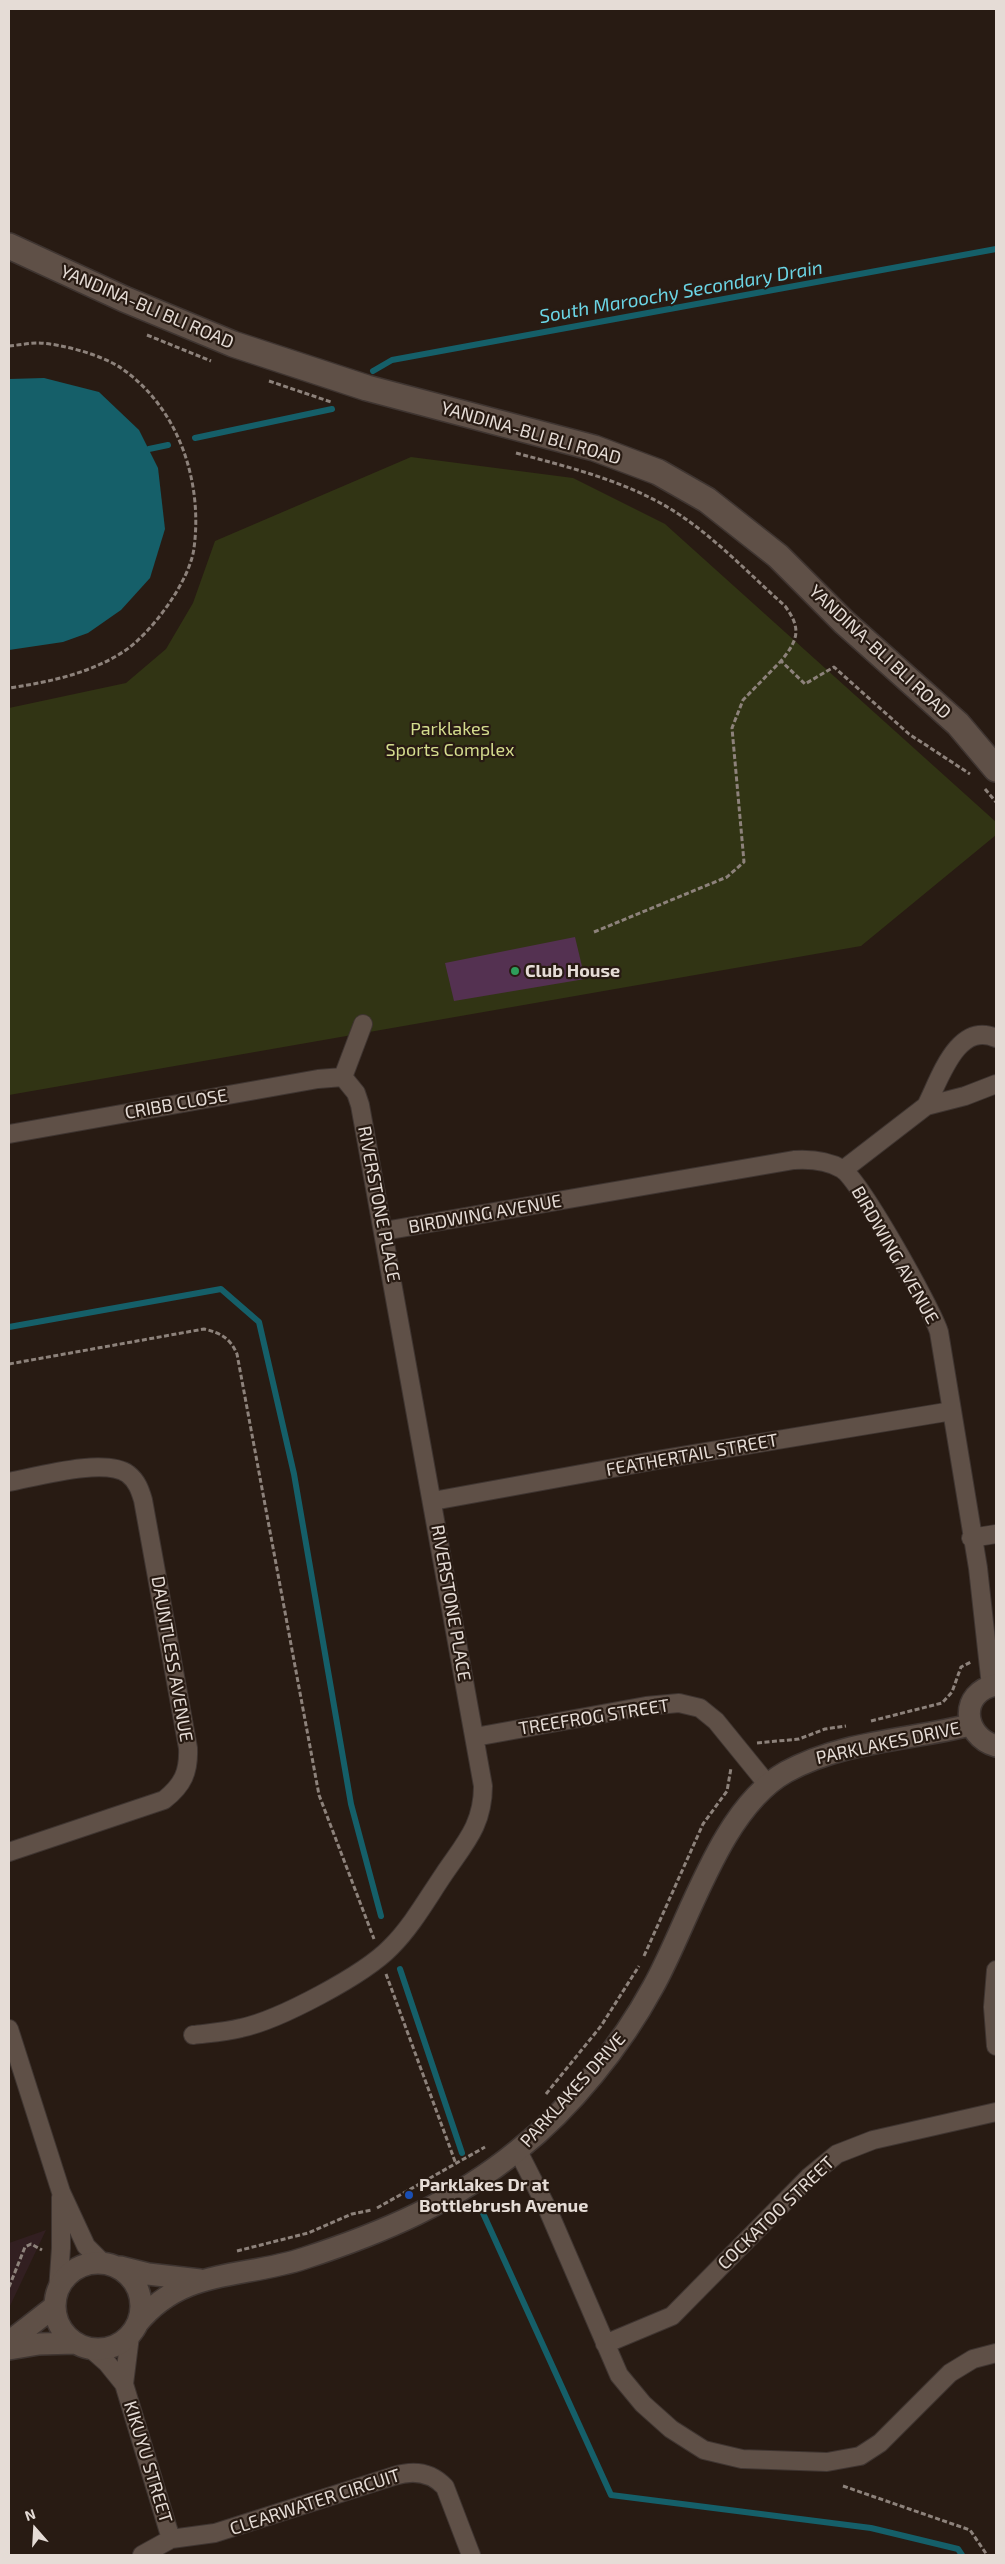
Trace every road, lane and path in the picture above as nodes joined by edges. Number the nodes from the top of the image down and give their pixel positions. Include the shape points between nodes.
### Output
1 (9, 246) edge
2 (144, 333) dead end
3 (9, 346) edge
4 (216, 363) dead end
5 (261, 379) dead end
6 (334, 403) dead end
7 (514, 452) dead end
8 (781, 661) junction
9 (9, 688) edge
10 (984, 777) edge
11 (996, 802) edge
12 (594, 932) dead end
13 (363, 1024) dead end
14 (996, 1038) edge
15 (343, 1077) junction
16 (996, 1084) edge
17 (926, 1106) junction
18 (9, 1134) edge
19 (843, 1170) junction
20 (384, 1231) junction
21 (9, 1364) edge
22 (952, 1411) junction
23 (9, 1482) edge
24 (433, 1501) junction
25 (996, 1534) edge
26 (972, 1538) junction
27 (987, 1658) junction
28 (994, 1686) edge
29 (867, 1722) dead end
30 (970, 1725) junction
31 (849, 1726) dead end
32 (475, 1737) junction
33 (996, 1746) edge
34 (741, 1753) junction
35 (768, 1785) junction
36 (9, 1852) edge
37 (374, 1940) dead end
38 (383, 1965) dead end
39 (996, 1970) edge
40 (9, 2030) edge
41 (192, 2035) dead end
42 (996, 2046) edge
43 (544, 2096) dead end
44 (996, 2112) edge
45 (493, 2142) dead end
46 (518, 2150) junction
47 (456, 2164) junction
48 (61, 2192) junction
49 (234, 2253) dead end
50 (46, 2254) dead end
51 (109, 2265) junction
52 (201, 2280) junction
53 (9, 2287) edge
54 (56, 2299) junction
55 (134, 2330) junction
56 (9, 2342) edge
57 (604, 2344) junction
58 (83, 2346) junction
59 (9, 2350) edge
60 (996, 2353) edge
61 (124, 2384) junction
62 (843, 2486) dead end
63 (171, 2539) junction
64 (142, 2555) edge
65 (470, 2555) edge
66 (987, 2555) edge

1 - 10 main road, YANDINA-BLI BLI ROAD via 232,344 367,388 594,448 658,472 707,500 778,556 844,622 958,724
2 - 4 path
3 - 9 path via 39,343 78,350 120,367 142,384 166,414 182,442 196,500 194,550 178,589 158,620 124,651 82,673
5 - 6 path
7 - 8 path via 598,476 640,493 698,528 793,616 796,637
8 - 10 path via 805,684 834,667 909,734
8 - 12 path via 742,700 732,728 744,862 727,877
10 - 11 path
13 - 15 street
14 - 17 street via 976,1034 963,1040
15 - 18 street, CRIBB CLOSE
15 - 20 street, RIVERSTONE PLACE via 356,1093 360,1105
16 - 17 street via 973,1094
17 - 19 street
19 - 20 street, BIRDWING AVENUE via 811,1159 794,1160
19 - 22 street, BIRDWING AVENUE via 861,1191 936,1320
20 - 24 street, RIVERSTONE PLACE
21 - 37 path via 204,1329 225,1336 233,1344 238,1354 319,1795
22 - 24 street, FEATHERTAIL STREET
22 - 26 street, BIRDWING AVENUE
23 - 36 street, DAUNTLESS AVENUE via 98,1467 121,1470 138,1484 188,1748 184,1778 164,1800
24 - 32 street, RIVERSTONE PLACE
25 - 26 street
26 - 27 street, BIRDWING AVENUE
27 - 28 street, BIRDWING AVENUE
27 - 29 path via 964,1664 952,1692 942,1703
28 - 30 street via 978,1695 973,1702
30 - 33 street via 978,1737
30 - 35 street, PARKLAKES DRIVE via 839,1750 783,1773
31 - 34 path via 825,1729 799,1739 759,1742
32 - 34 street, TREEFROG STREET via 679,1703 700,1708 716,1721
32 - 41 street, RIVERSTONE PLACE via 483,1786 480,1816 472,1833 408,1927 390,1948 342,1981 282,2013 242,2028
34 - 35 street, TREEFROG STREET
34 - 43 path via 732,1761 727,1791 703,1824 641,1962 601,2026
35 - 46 street, PARKLAKES DRIVE via 752,1800 723,1840 654,1986 628,2030 556,2115
38 - 47 path
39 - 42 street via 992,2007
40 - 48 street
44 - 57 street, COCKATOO STREET via 873,2140 837,2154 809,2176 672,2316
45 - 47 path
46 - 52 street, PARKLAKES DRIVE via 462,2191 403,2222 302,2259
46 - 57 street via 548,2210
47 - 49 path via 373,2210 352,2214 308,2233 263,2242
48 - 51 street via 86,2246
48 - 54 street via 61,2248
50 - 53 path via 35,2245 25,2247
51 - 52 street, PARKLAKES DRIVE via 148,2274
51 - 54 street via 89,2264 76,2269 65,2278
51 - 55 street via 127,2274 141,2297 141,2311
52 - 55 street, PARKLAKES DRIVE via 151,2307
54 - 56 street
54 - 58 street via 57,2320 65,2333
55 - 58 street via 119,2344 105,2348
55 - 61 street, KIKUYU STREET
57 - 60 street via 619,2375 630,2389 689,2442 724,2456 827,2462 846,2460 871,2451 950,2373 973,2359
58 - 59 street via 39,2344
58 - 61 street, KIKUYU STREET via 107,2363
61 - 63 street, KIKUYU STREET
62 - 66 path via 970,2530
63 - 64 street, CLEARWATER CIRCUIT
63 - 65 street, CLEARWATER CIRCUIT via 216,2534 413,2472 438,2480 445,2487

